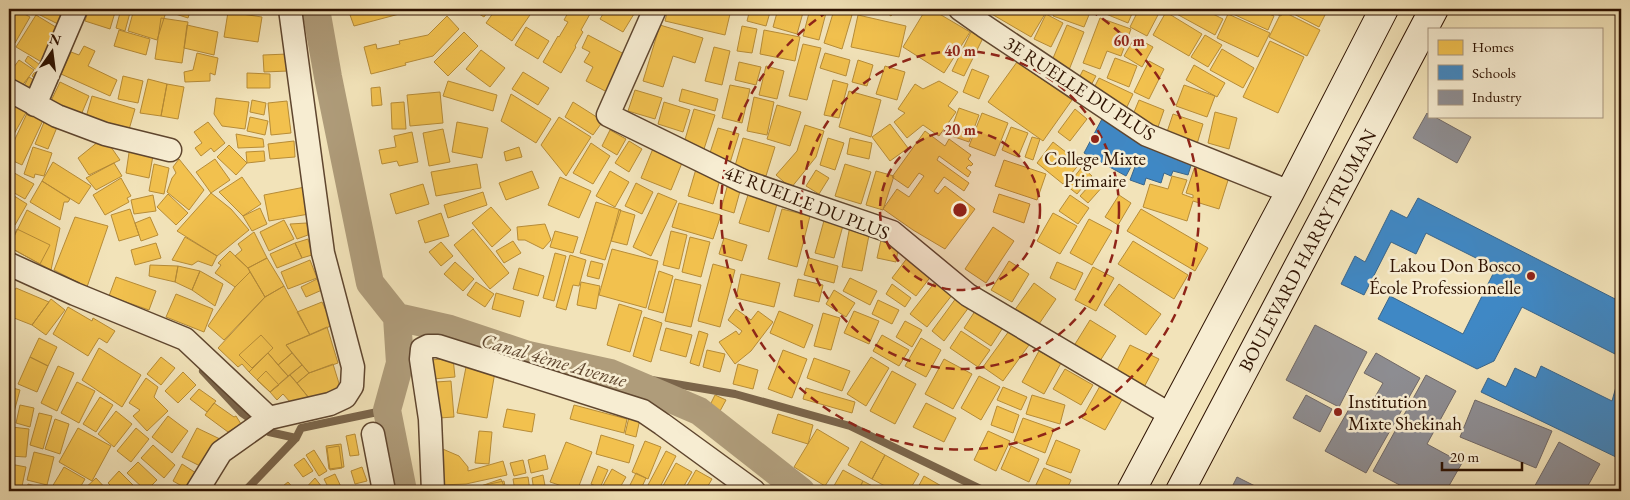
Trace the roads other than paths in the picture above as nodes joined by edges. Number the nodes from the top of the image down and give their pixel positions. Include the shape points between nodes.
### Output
1 (76, 9) edge
2 (290, 9) edge
3 (655, 9) edge
4 (960, 9) edge
5 (1384, 9) edge
6 (1434, 9) edge
7 (9, 90) edge
8 (35, 105) junction
9 (170, 150) dead end
10 (1290, 192) junction
11 (9, 264) edge
12 (1171, 415) junction
13 (269, 418) junction
14 (373, 434) dead end
15 (197, 491) edge
16 (384, 491) edge
17 (433, 491) edge
18 (754, 491) edge
19 (1131, 491) edge
20 (1180, 491) edge

1 - 8 street
2 - 13 street via 324,253 353,367 352,386 346,397 330,404
3 - 12 street, 4E RUELLE DU PLUS via 608,115 743,181 892,232 968,295
4 - 10 street, 3E RUELLE DU PLUS via 1147,135
5 - 10 main road
6 - 20 main road, BOULEVARD HARRY TRUMAN
7 - 8 street
8 - 9 street via 105,134
10 - 12 main road
11 - 13 street via 185,339
12 - 19 main road
13 - 15 street via 222,452
14 - 16 street
17 - 18 street via 430,419 421,359 422,349 428,346 438,346 643,411

